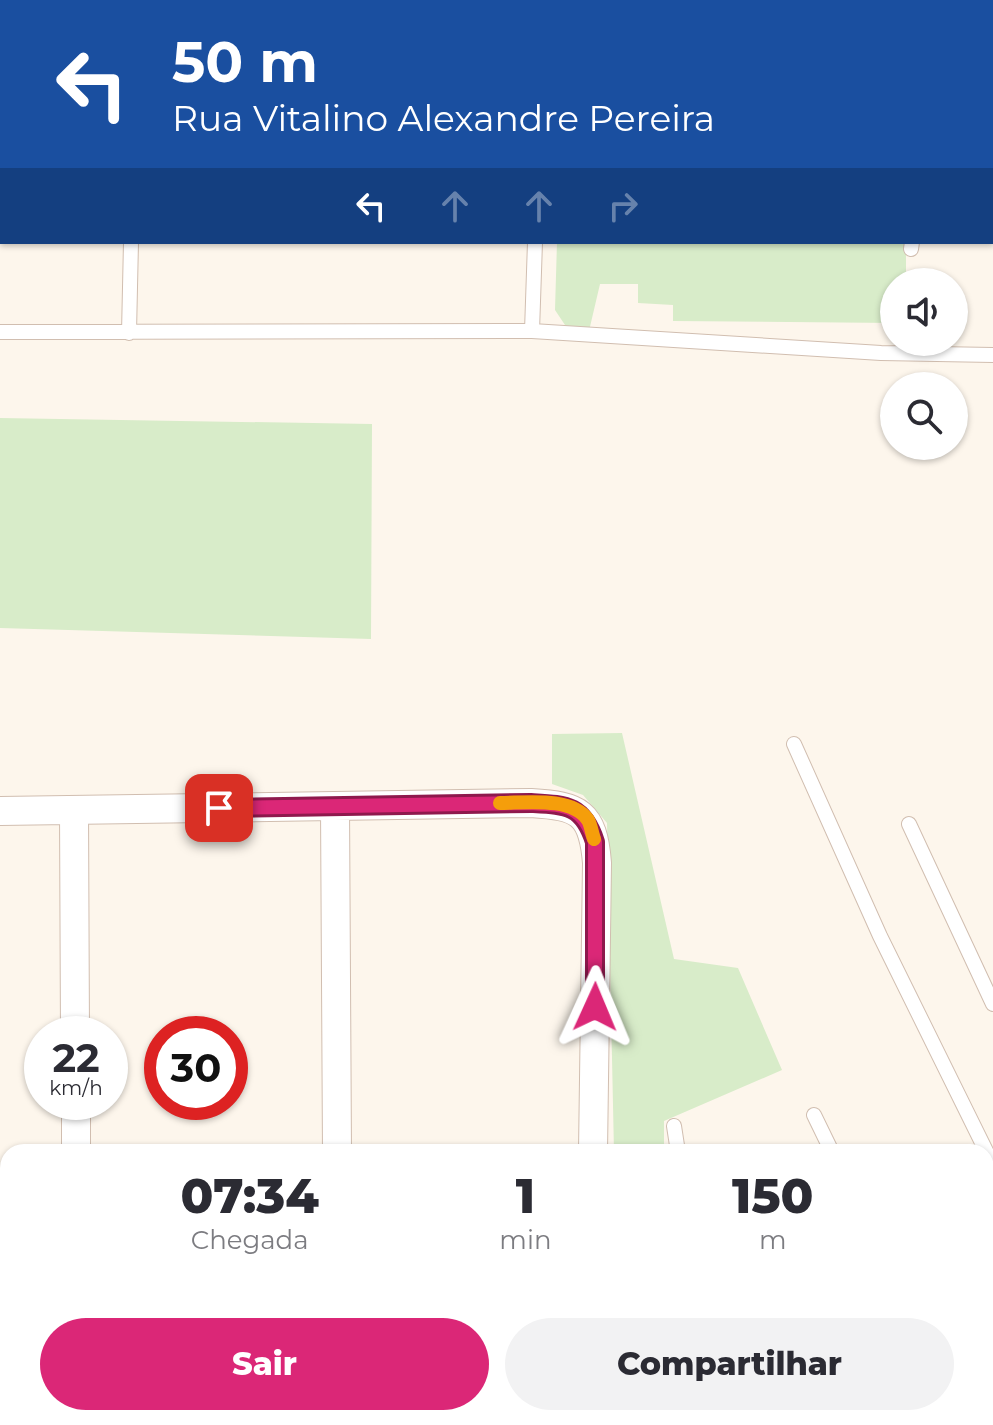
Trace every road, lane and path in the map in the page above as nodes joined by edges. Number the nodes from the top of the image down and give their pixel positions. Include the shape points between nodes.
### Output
1 (131, 244) edge
2 (535, 244) edge
3 (532, 331) junction
4 (0, 332) edge
5 (129, 333) junction
6 (993, 355) edge
7 (794, 744) dead end
8 (335, 806) junction
9 (74, 810) junction
10 (0, 811) edge
11 (909, 824) dead end
12 (993, 1004) edge
13 (75, 1016) edge
14 (814, 1115) dead end
15 (76, 1120) edge
16 (674, 1126) dead end
17 (76, 1144) edge
18 (337, 1144) edge
19 (593, 1144) edge
20 (677, 1144) edge
21 (828, 1144) edge
22 (983, 1144) edge

1 - 5 lane
2 - 3 lane
3 - 5 lane
3 - 6 lane
4 - 5 lane
7 - 22 lane via 880,936
8 - 9 street
8 - 18 street
8 - 19 street via 556,804 588,820 597,863
9 - 10 street
9 - 13 street
11 - 12 lane
14 - 21 lane
15 - 17 street
16 - 20 lane

